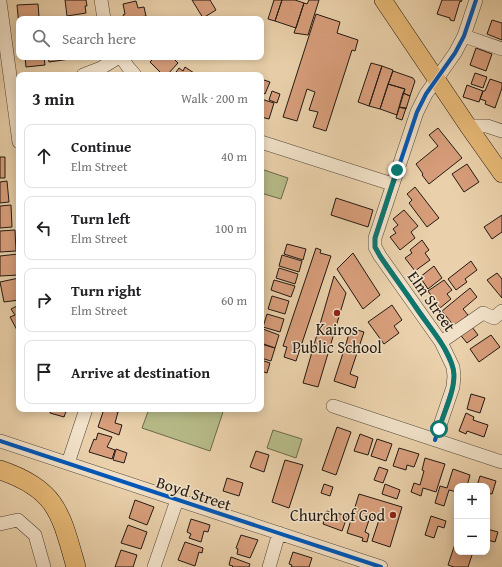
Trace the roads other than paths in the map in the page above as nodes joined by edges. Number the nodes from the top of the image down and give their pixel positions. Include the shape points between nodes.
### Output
1 (101, 0) edge
2 (383, 0) edge
3 (476, 0) edge
4 (0, 2) edge
5 (104, 16) edge
6 (464, 36) junction
7 (502, 49) edge
8 (115, 60) edge
9 (122, 60) edge
10 (90, 72) edge
11 (132, 72) edge
12 (437, 79) junction
13 (10, 89) edge
14 (16, 124) edge
15 (468, 126) junction
16 (502, 131) edge
17 (264, 143) edge
18 (502, 174) edge
19 (392, 184) junction
20 (502, 311) edge
21 (440, 342) junction
22 (333, 406) dead end
23 (85, 412) edge
24 (435, 440) junction
25 (0, 441) edge
26 (502, 462) edge
27 (68, 463) junction
28 (0, 470) edge
29 (0, 479) edge
30 (28, 482) junction
31 (177, 500) junction
32 (0, 524) edge
33 (279, 533) junction
34 (44, 567) edge
35 (76, 567) edge
36 (154, 567) edge
37 (268, 567) edge
38 (381, 567) edge

1 - 5 street
2 - 12 main road
3 - 6 street, Elm Street
4 - 13 street
6 - 7 street
6 - 12 street, Elm Street
8 - 10 street
9 - 11 street
12 - 15 main road
12 - 19 street, Elm Street via 417,112
13 - 14 street
15 - 16 street via 487,126
15 - 18 main road
17 - 19 street
19 - 21 street, Elm Street via 375,238 375,247
20 - 21 street via 494,318 483,313
21 - 24 street, Elm Street via 453,367 454,376 453,387
22 - 24 street
23 - 27 street
24 - 26 street
25 - 27 street, Boyd Street
27 - 31 street, Boyd Street
28 - 30 highway
29 - 30 highway
30 - 35 highway via 49,498 56,508 65,527
31 - 33 street, Boyd Street
31 - 36 street
32 - 34 street via 18,520 35,535
33 - 37 street
33 - 38 street, Boyd Street

